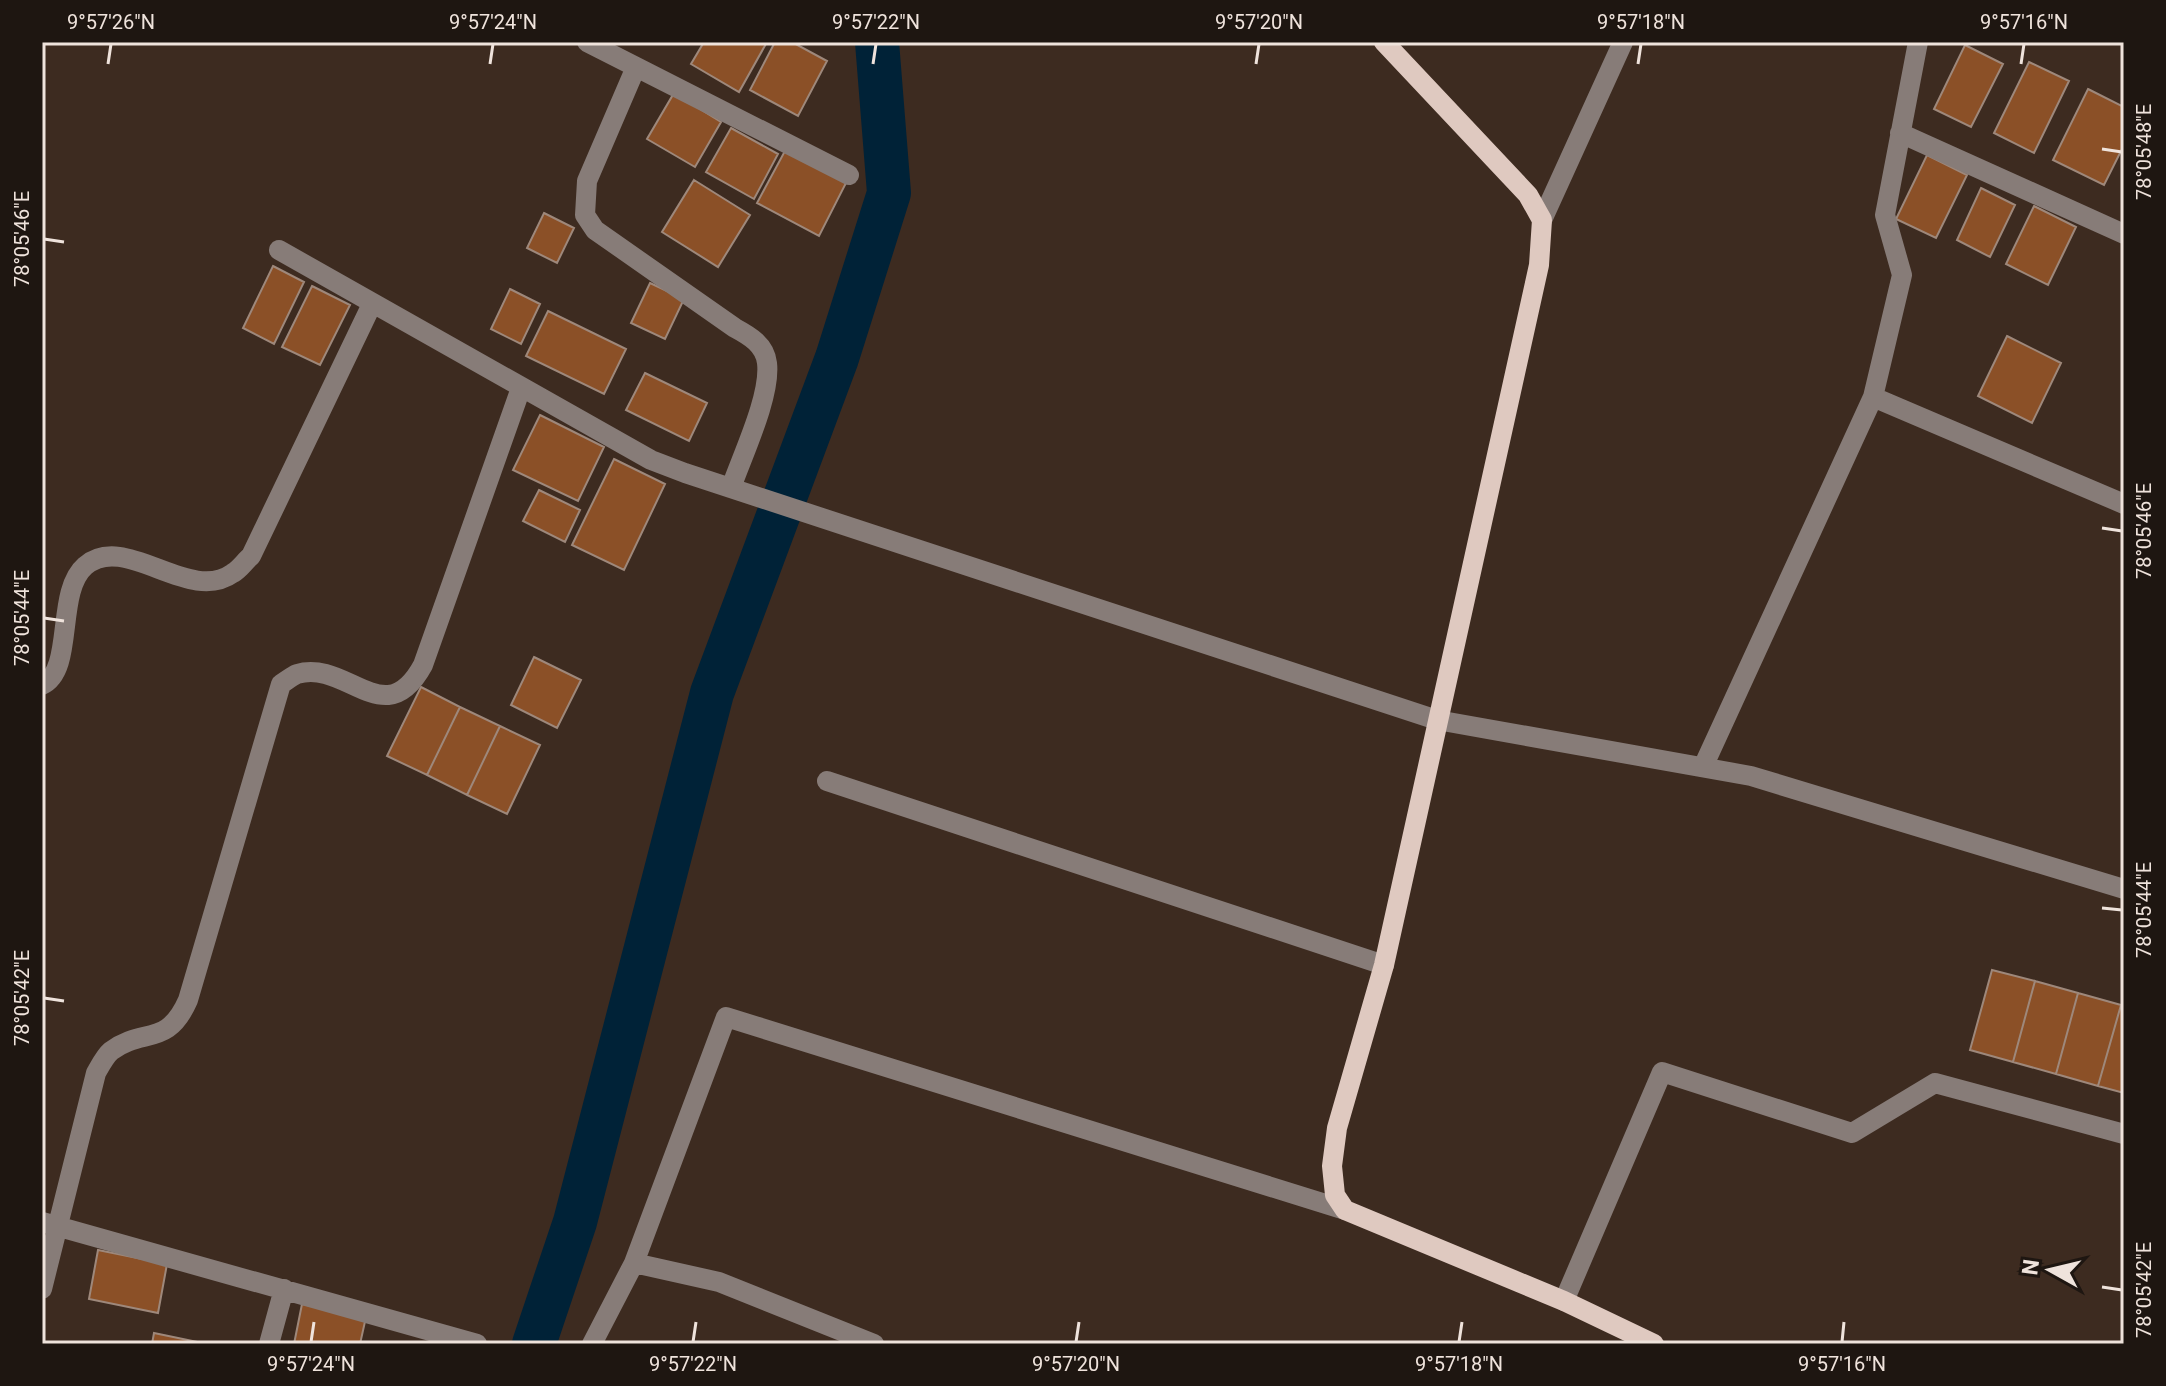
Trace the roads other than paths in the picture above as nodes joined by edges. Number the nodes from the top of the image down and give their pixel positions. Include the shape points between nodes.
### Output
1 (587, 42) edge
2 (1384, 42) edge
3 (1623, 42) edge
4 (1918, 42) edge
5 (636, 67) junction
6 (1900, 133) junction
7 (849, 175) dead end
8 (1542, 220) junction
9 (2124, 234) edge
10 (279, 250) dead end
11 (372, 304) junction
12 (521, 388) junction
13 (1873, 397) junction
14 (731, 488) junction
15 (2124, 504) edge
16 (42, 685) edge
17 (1437, 720) junction
18 (1703, 767) junction
19 (827, 781) dead end
20 (2124, 889) edge
21 (1384, 965) junction
22 (2124, 1134) edge
23 (1345, 1210) junction
24 (50, 1224) edge
25 (634, 1263) junction
26 (42, 1289) edge
27 (284, 1289) junction
28 (1564, 1301) junction
29 (269, 1344) edge
30 (477, 1344) edge
31 (592, 1344) edge
32 (874, 1344) edge
33 (1654, 1344) edge

1 - 5 street
2 - 8 main road via 1528,195
3 - 8 street
4 - 6 street
5 - 7 street
5 - 14 street via 587,181 585,215 595,230 755,339 767,361 766,389
6 - 9 street
6 - 13 street via 1885,215 1902,275
8 - 17 main road via 1539,265
10 - 11 street
11 - 12 street
11 - 16 street via 251,556 232,575 209,582 129,558 108,557 86,565 71,588 59,663
12 - 14 street via 651,460
12 - 24 street via 414,682 398,694 375,694 324,673 297,674 281,684 188,1000 179,1021 110,1052 96,1073
13 - 15 street
13 - 18 street
14 - 17 street
17 - 18 street
17 - 21 main road
18 - 20 street via 1751,776
19 - 21 street
21 - 23 main road via 1337,1128 1332,1166 1335,1195
22 - 28 street via 1935,1083 1852,1133 1662,1072
23 - 25 street via 726,1017
23 - 28 main road
24 - 26 street
24 - 27 street
25 - 31 street
25 - 32 street via 719,1282
27 - 29 street
27 - 30 street
28 - 33 main road

